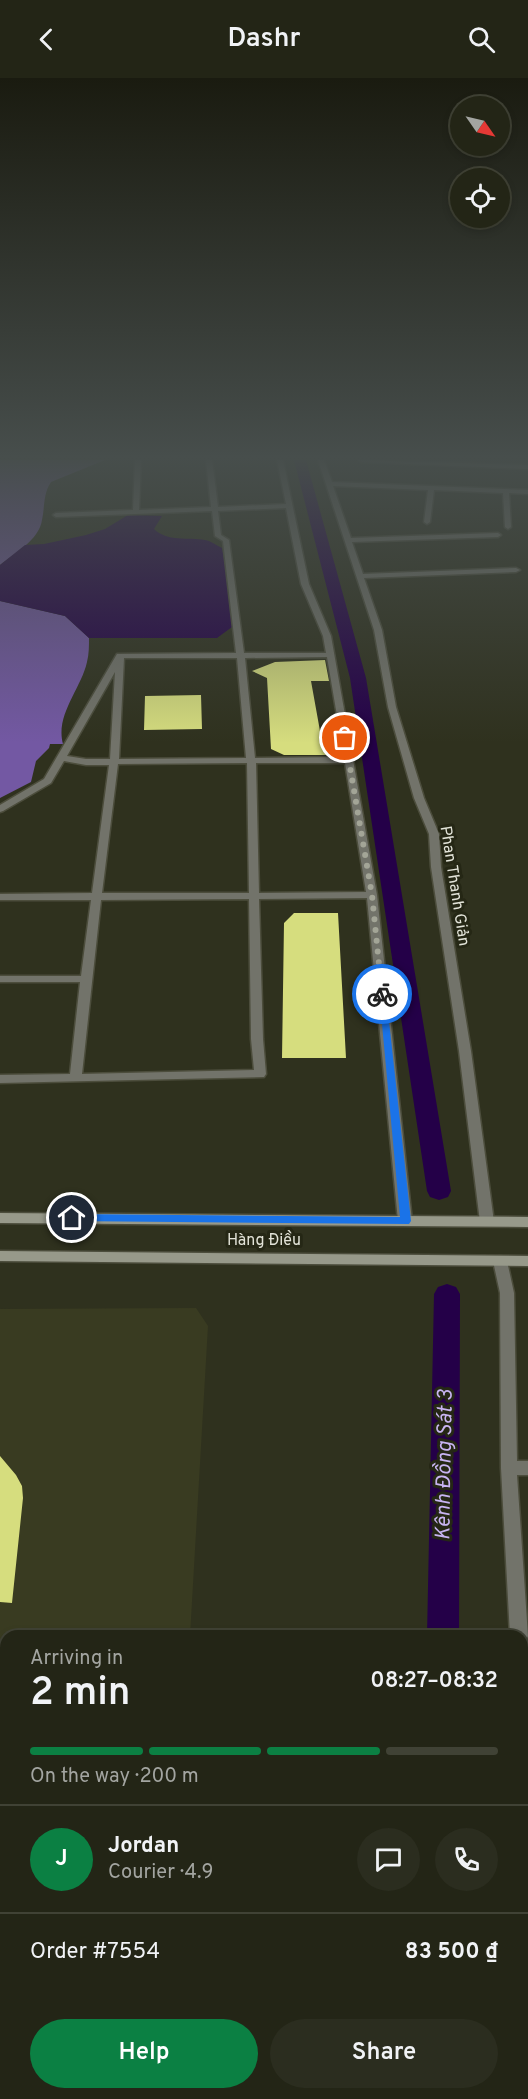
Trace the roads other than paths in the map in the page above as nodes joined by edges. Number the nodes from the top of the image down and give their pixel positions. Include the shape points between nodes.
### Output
1 (228, 554) edge
2 (299, 554) edge
3 (353, 554) edge
4 (516, 570) dead end
5 (360, 576) junction
6 (241, 655) junction
7 (330, 655) junction
8 (120, 656) junction
9 (63, 758) junction
10 (348, 760) junction
11 (251, 761) junction
12 (114, 762) junction
13 (0, 809) edge
14 (372, 895) junction
15 (255, 896) junction
16 (0, 897) edge
17 (98, 897) junction
18 (86, 979) junction
19 (0, 980) edge
20 (76, 1076) junction
21 (0, 1079) edge
22 (0, 1218) edge
23 (405, 1221) junction
24 (487, 1222) junction
25 (528, 1222) edge
26 (0, 1256) edge
27 (500, 1261) junction
28 (528, 1261) edge
29 (509, 1468) junction
30 (528, 1468) edge
31 (523, 1608) edge
32 (520, 1630) edge

1 - 6 street
2 - 7 street via 305,584 327,636
3 - 5 street, Phan Thanh Giản
4 - 5 street
5 - 24 street, Phan Thanh Giản via 378,630 386,687 419,798 434,834
6 - 7 street
6 - 8 street
6 - 11 street
7 - 10 street
8 - 9 street
8 - 12 street
9 - 12 street
9 - 13 street via 48,781
10 - 11 street
10 - 14 street
11 - 12 street
11 - 15 street
12 - 17 street
14 - 15 street
14 - 23 street
15 - 17 street
15 - 20 street via 261,1074
16 - 17 street
17 - 18 street
18 - 19 street
18 - 20 street
20 - 21 street
22 - 23 main road, Hàng Điều
23 - 24 main road, Hàng Điều
24 - 25 main road, Hàng Điều
26 - 27 main road, Hàng Điều
27 - 28 main road, Hàng Điều
27 - 29 street via 507,1293
29 - 30 street
29 - 31 street
31 - 32 street

